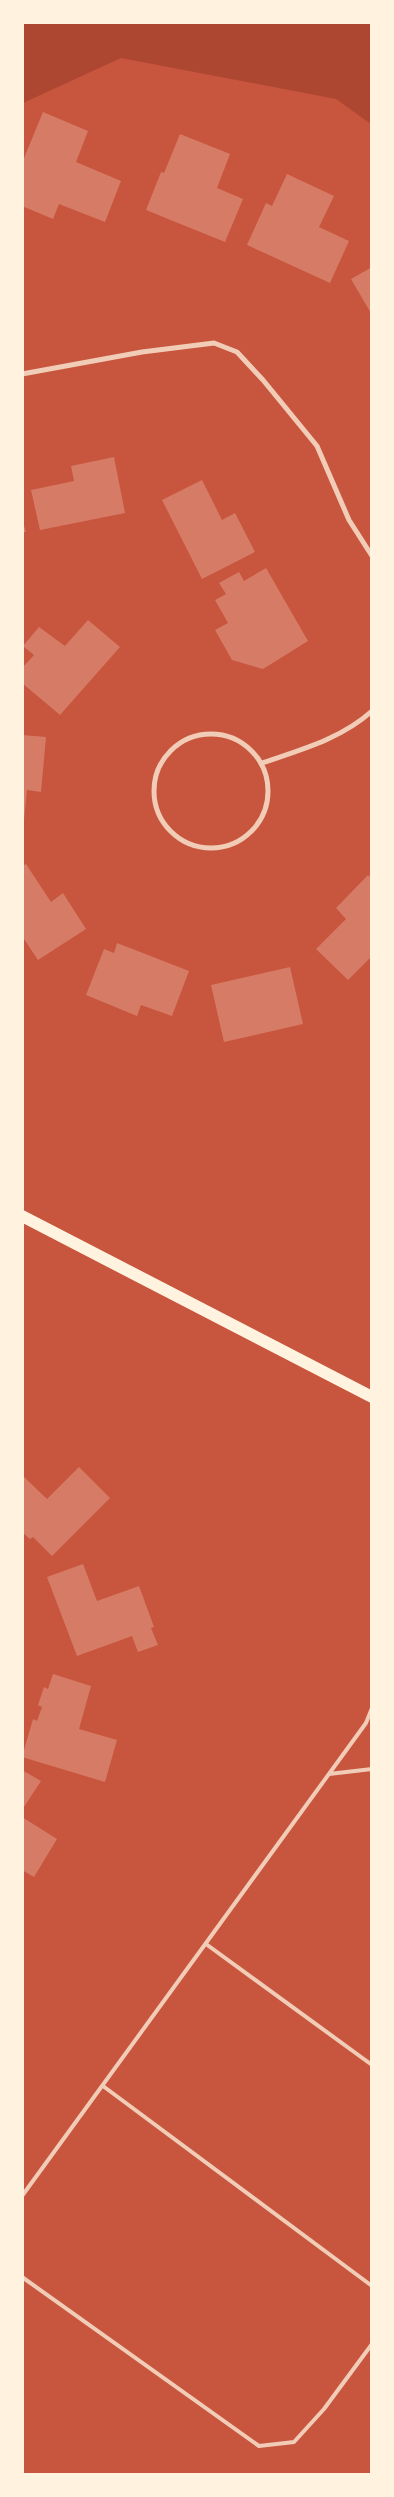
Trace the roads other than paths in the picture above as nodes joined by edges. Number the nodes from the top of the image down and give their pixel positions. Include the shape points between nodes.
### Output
1 (22, 374) edge
2 (372, 556) edge
3 (372, 711) edge
4 (262, 763) junction
5 (22, 1216) edge
6 (372, 1397) edge
7 (372, 1708) edge
8 (372, 1769) edge
9 (328, 1774) junction
10 (206, 1944) junction
11 (372, 2065) edge
12 (103, 2086) junction
13 (22, 2196) edge
14 (22, 2277) edge
15 (372, 2286) edge
16 (372, 2344) edge

1 - 2 street via 142,352 214,343 237,352 317,446 349,520
3 - 4 street via 321,744
4 - 4 street via 248,746 227,736 204,734 183,741 166,755 156,775 154,798 161,819 175,837 196,847 218,849 240,842 257,828 267,807 269,784
5 - 6 main road
7 - 9 lane via 366,1723
8 - 9 lane
9 - 10 lane
10 - 11 lane
10 - 12 lane
12 - 13 lane
12 - 15 lane
14 - 16 lane via 258,2446 294,2442 324,2409

